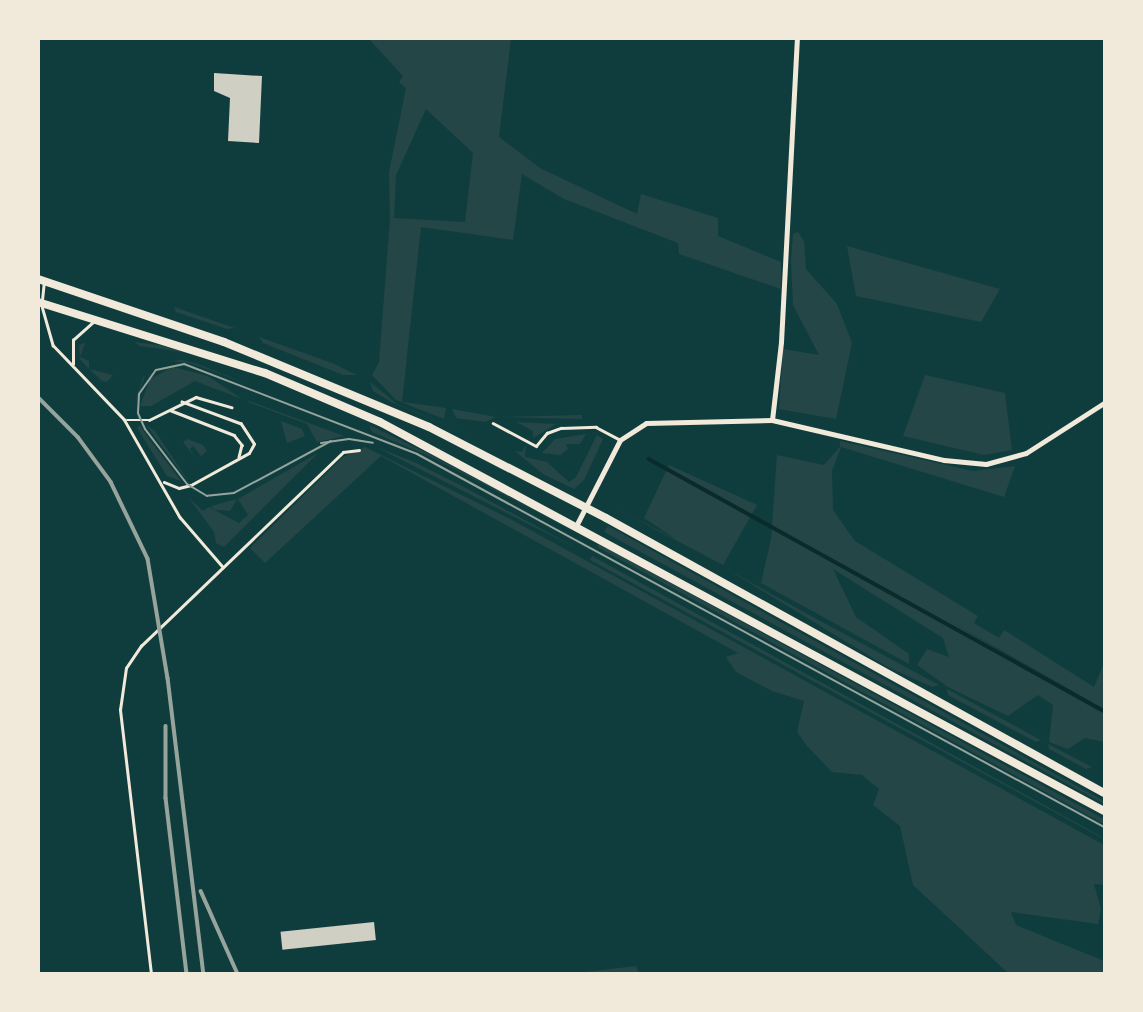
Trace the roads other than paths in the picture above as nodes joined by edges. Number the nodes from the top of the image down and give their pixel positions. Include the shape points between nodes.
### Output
1 (797, 38) edge
2 (41, 280) edge
3 (40, 302) edge
4 (102, 321) junction
5 (74, 368) junction
6 (182, 402) junction
7 (1104, 402) edge
8 (232, 407) dead end
9 (169, 409) junction
10 (124, 419) junction
11 (772, 420) junction
12 (493, 423) dead end
13 (620, 440) junction
14 (359, 450) dead end
15 (237, 460) junction
16 (164, 482) junction
17 (586, 507) junction
18 (577, 524) junction
19 (223, 567) junction
20 (1104, 793) edge
21 (1104, 811) edge
22 (151, 974) edge

1 - 11 street via 781,342
2 - 3 lane
2 - 17 main road via 321,379 429,427
3 - 4 main road
3 - 5 lane via 48,335
4 - 5 lane via 86,325 76,335 71,348
4 - 18 main road via 214,355 324,396
5 - 10 lane
6 - 8 lane via 205,397
6 - 9 lane
6 - 15 lane via 247,428 254,444
7 - 11 street via 1026,453 986,464 944,460
9 - 10 lane via 149,420
9 - 15 lane via 234,435 242,447
10 - 16 lane
11 - 13 street via 657,422 639,426
12 - 13 lane via 536,446 547,433 561,428 596,428
13 - 17 street
14 - 19 lane via 343,452
15 - 16 lane via 189,486
16 - 19 lane via 180,517
17 - 18 street
17 - 20 main road
18 - 21 main road
19 - 22 lane via 141,646 126,668 120,701

